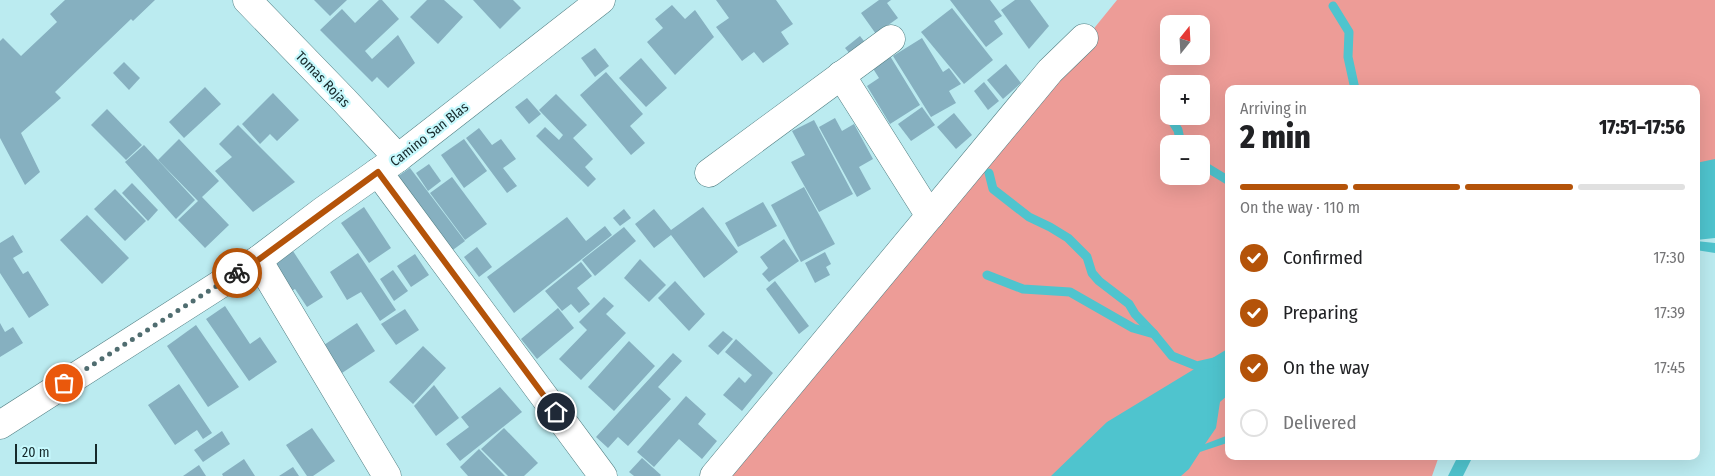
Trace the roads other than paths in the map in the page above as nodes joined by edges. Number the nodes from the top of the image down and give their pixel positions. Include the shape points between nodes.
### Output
1 (247, 0) edge
2 (601, 0) edge
3 (1084, 38) dead end
4 (891, 39) dead end
5 (841, 74) junction
6 (388, 165) junction
7 (709, 173) dead end
8 (930, 216) junction
9 (258, 260) junction
10 (0, 425) edge
11 (387, 476) edge
12 (603, 476) edge
13 (714, 476) edge

1 - 6 street, Tomas Rojas via 344,100
2 - 6 street, Camino San Blas
3 - 8 street via 1050,71
4 - 5 street
5 - 7 street
5 - 8 street
6 - 9 street, Camino San Blas
6 - 12 street, Tomas Rojas
8 - 13 street
9 - 10 street, Camino San Blas
9 - 11 street

